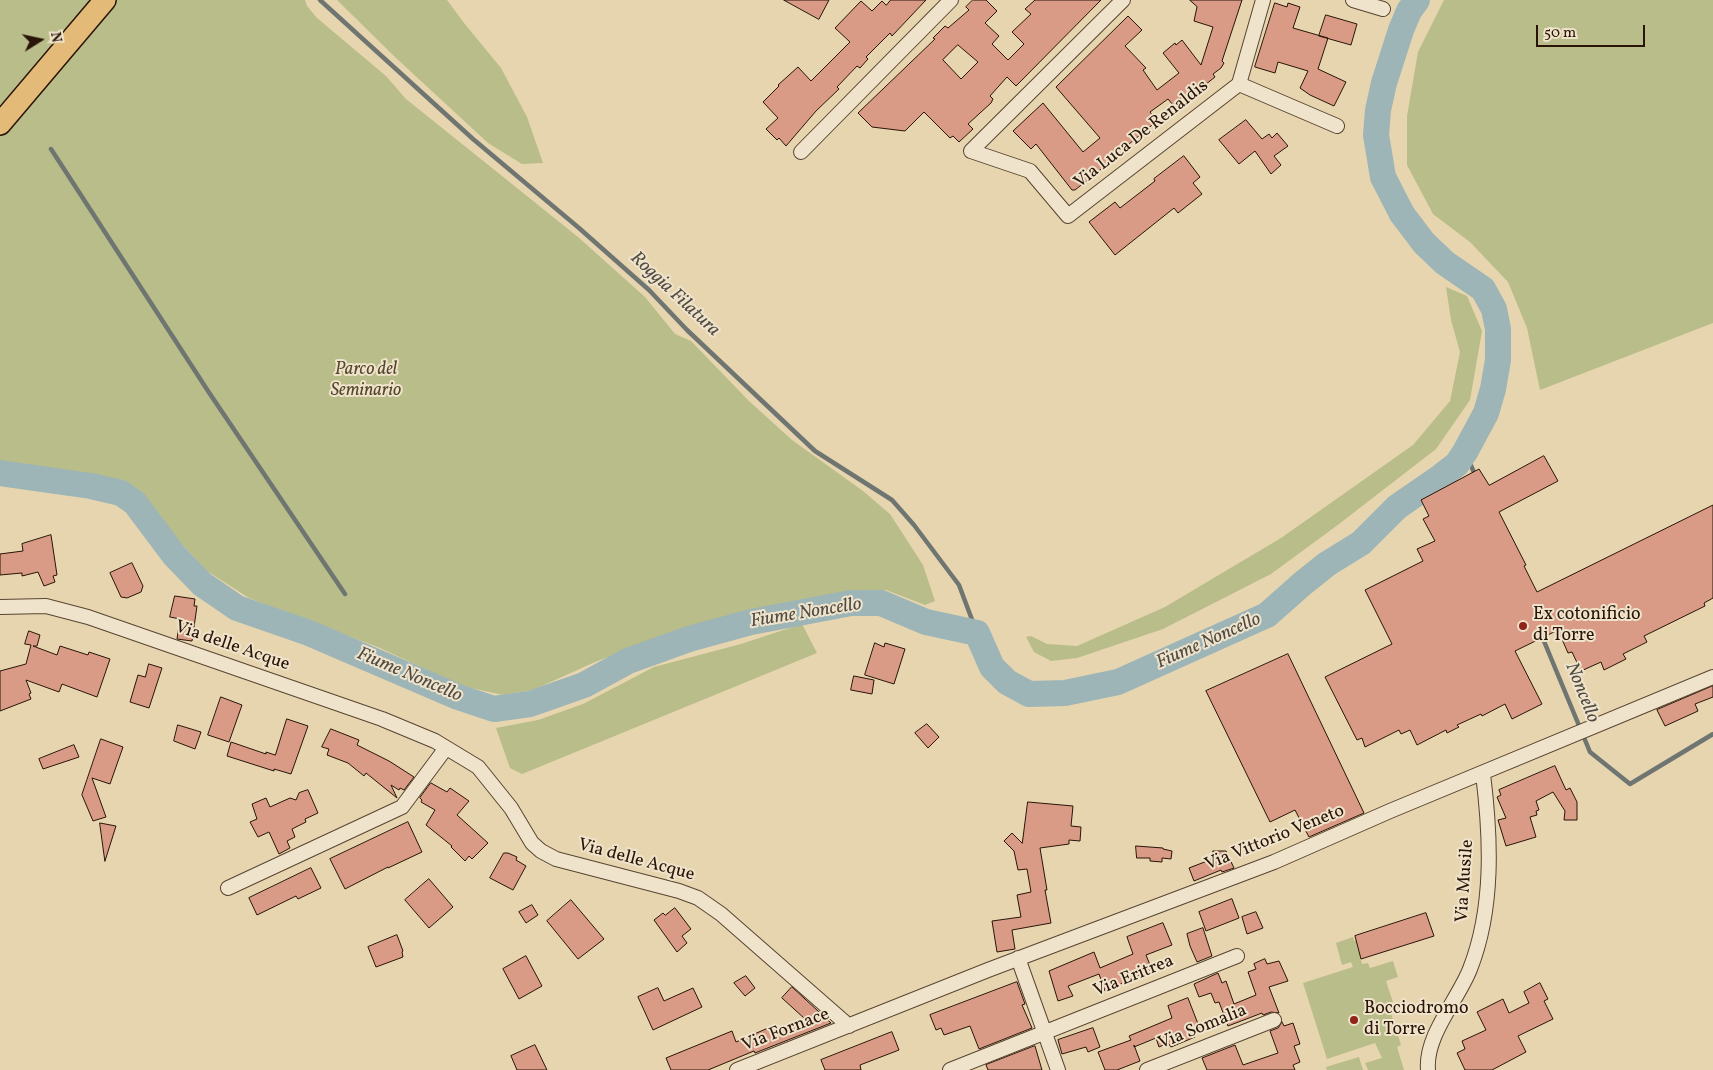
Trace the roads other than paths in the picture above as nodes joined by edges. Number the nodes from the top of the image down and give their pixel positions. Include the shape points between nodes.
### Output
1 (105, 0) edge
2 (951, 0) edge
3 (1124, 0) edge
4 (1262, 0) edge
5 (1353, 0) edge
6 (1383, 9) dead end
7 (1239, 84) junction
8 (0, 124) edge
9 (1337, 126) dead end
10 (801, 152) dead end
11 (0, 607) edge
12 (1713, 677) edge
13 (446, 748) junction
14 (1482, 774) junction
15 (228, 888) dead end
16 (1237, 956) dead end
17 (1018, 958) junction
18 (1274, 1020) dead end
19 (849, 1026) junction
20 (1044, 1032) junction
21 (737, 1070) edge
22 (950, 1070) edge
23 (1058, 1070) edge
24 (1147, 1070) edge
25 (1428, 1070) edge

1 - 8 main road
2 - 10 street
3 - 7 street, Via Luca De Renaldis via 971,152 1030,172 1068,216
4 - 7 street
5 - 6 street
7 - 9 street
11 - 13 street, Via delle Acque via 46,606 88,617 382,718
12 - 14 street, Via Vittorio Veneto
13 - 15 street via 402,807
13 - 19 street, Via delle Acque via 478,767 541,851 556,859 698,898 721,914
14 - 17 street, Via Vittorio Veneto via 1274,862
14 - 25 street, Via Musile via 1489,860 1485,921 1470,970 1430,1048
16 - 20 street, Via Eritrea
17 - 19 street, Via Vittorio Veneto
17 - 20 street
18 - 24 street, Via Somalia
19 - 21 street, Via Fornace
20 - 22 street, Via Eritrea
20 - 23 street

